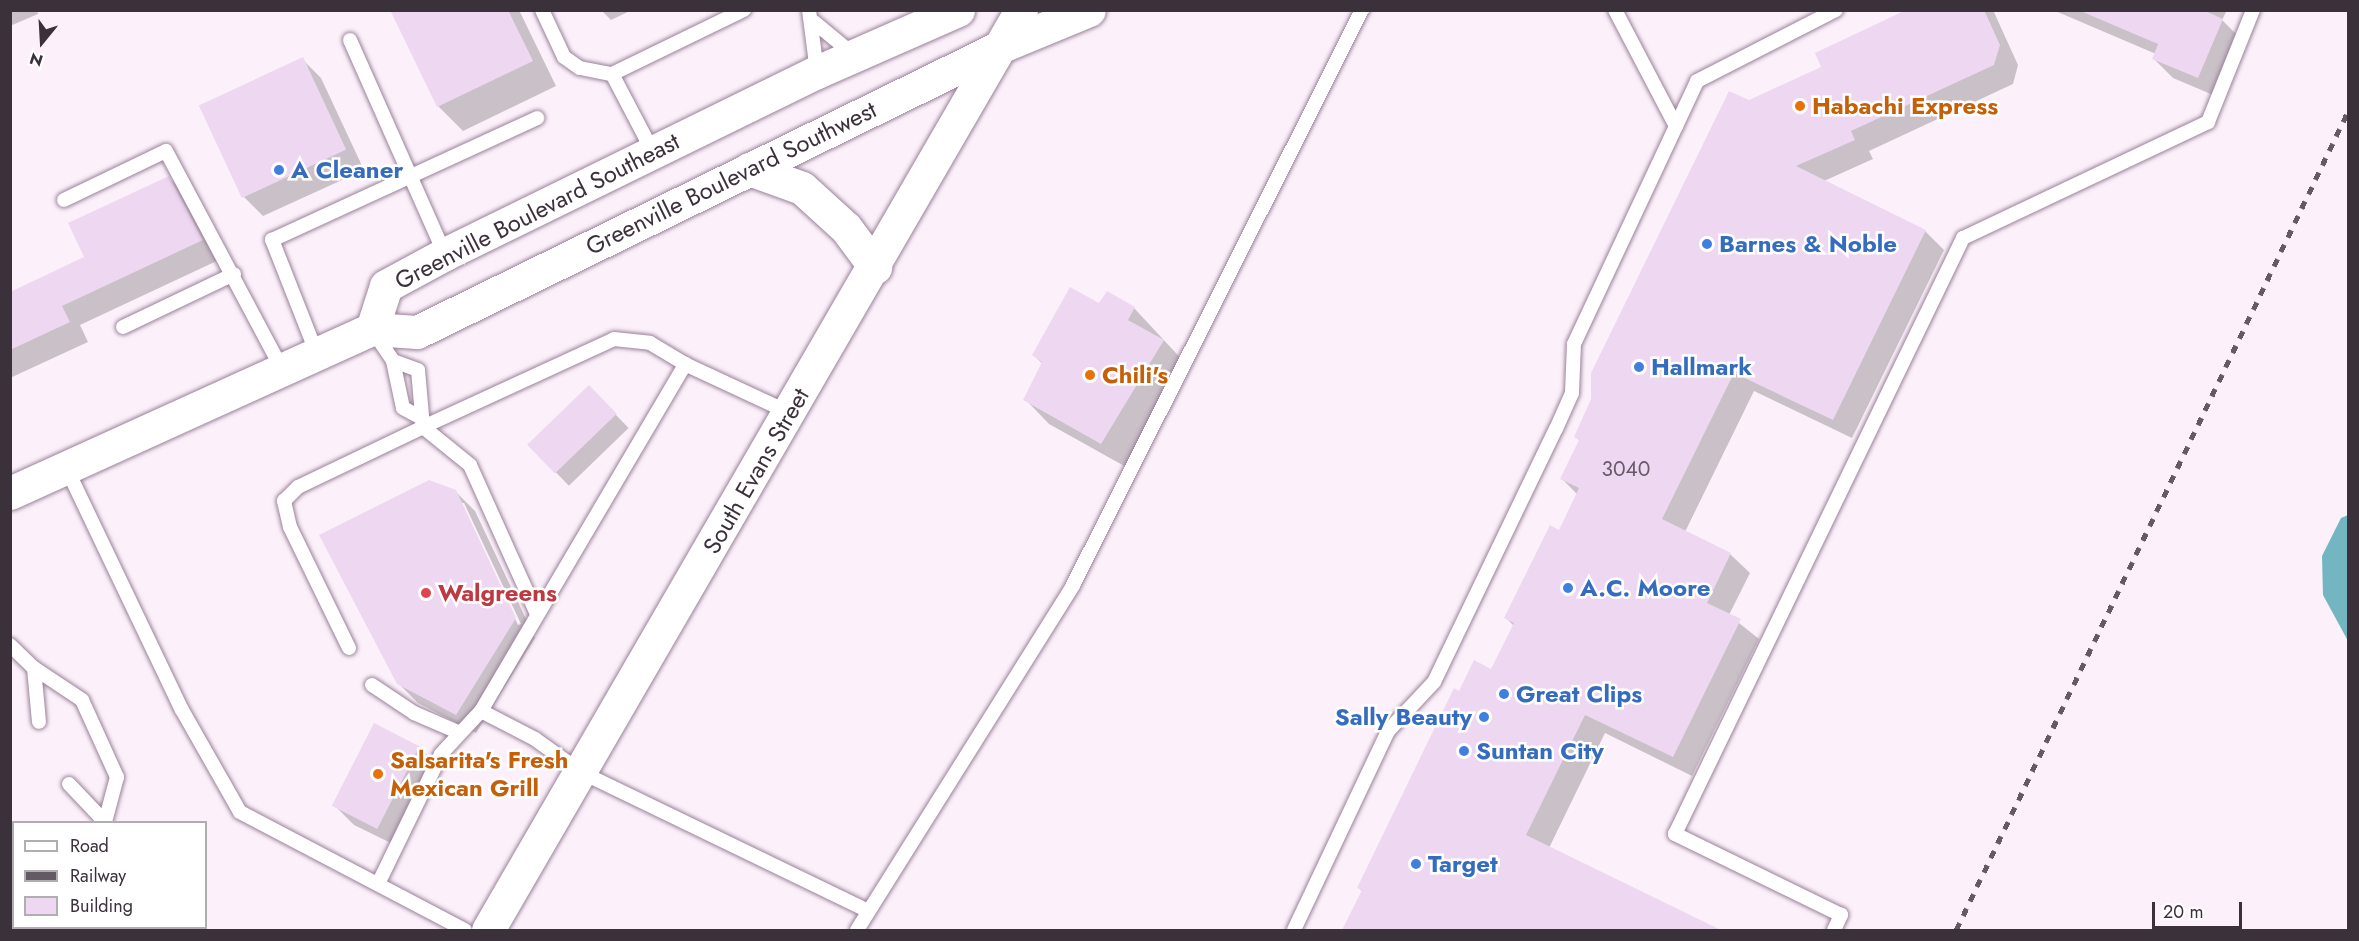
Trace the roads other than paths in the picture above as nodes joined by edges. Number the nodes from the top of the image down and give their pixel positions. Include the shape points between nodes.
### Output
1 (542, 10) edge
2 (744, 10) edge
3 (958, 10) edge
4 (1021, 10) edge
5 (1089, 10) edge
6 (1362, 10) edge
7 (1615, 10) edge
8 (1836, 10) edge
9 (2253, 10) edge
10 (718, 16) edge
11 (812, 16) edge
12 (350, 40) dead end
13 (1002, 46) junction
14 (854, 55) junction
15 (817, 72) junction
16 (612, 74) junction
17 (537, 118) dead end
18 (1676, 126) junction
19 (653, 152) junction
20 (749, 169) junction
21 (411, 176) junction
22 (64, 200) dead end
23 (445, 254) junction
24 (875, 267) junction
25 (234, 274) junction
26 (123, 327) dead end
27 (372, 330) junction
28 (317, 354) junction
29 (393, 361) junction
30 (685, 364) junction
31 (282, 369) junction
32 (790, 412) junction
33 (420, 421) junction
34 (66, 466) junction
35 (10, 493) edge
36 (536, 612) junction
37 (10, 645) edge
38 (349, 648) dead end
39 (34, 668) junction
40 (372, 686) dead end
41 (481, 711) junction
42 (39, 722) dead end
43 (460, 733) junction
44 (581, 772) junction
45 (69, 784) dead end
46 (104, 821) edge
47 (105, 821) edge
48 (378, 884) junction
49 (867, 910) junction
50 (465, 930) edge
51 (488, 930) edge
52 (857, 930) edge
53 (1294, 930) edge
54 (1834, 930) edge

1 - 16 lane via 564,57 580,68
2 - 10 lane
3 - 14 main road, Greenville Boulevard Southeast
4 - 13 main road, South Evans Street
5 - 13 main road, Greenville Boulevard Southwest
6 - 49 lane via 1073,585
7 - 18 lane
8 - 18 lane via 1697,81
9 - 54 lane via 2208,122 1963,238 1675,834 1841,915
10 - 16 lane
11 - 14 lane
11 - 15 lane
12 - 21 lane
13 - 20 main road, Greenville Boulevard Southwest
13 - 24 main road, South Evans Street
14 - 15 main road, Greenville Boulevard Southeast
15 - 19 main road, Greenville Boulevard Southeast
16 - 19 lane
17 - 21 lane
18 - 53 lane via 1574,344 1572,393 1556,429 1434,682 1388,731
19 - 23 main road, Greenville Boulevard Southeast
20 - 24 main road via 802,188 846,228
20 - 27 main road, Greenville Boulevard Southwest via 417,332
21 - 23 lane
21 - 28 lane via 272,240
22 - 25 lane via 166,151
23 - 27 main road, Greenville Boulevard Southeast via 386,286
24 - 32 main road, South Evans Street
25 - 26 lane
25 - 31 lane
27 - 28 main road
27 - 29 lane
28 - 31 main road
29 - 33 lane via 403,408
29 - 33 lane via 418,370
30 - 32 lane
30 - 33 lane via 650,343 614,339 485,401
30 - 36 lane
31 - 34 main road
32 - 44 main road, South Evans Street
33 - 36 lane via 470,465
33 - 38 lane via 298,487 284,501 290,527
34 - 35 main road
34 - 48 lane via 182,710 240,812
36 - 41 lane
37 - 39 lane
39 - 42 lane
39 - 47 lane via 82,700 117,777
40 - 43 lane via 414,713
41 - 43 lane
41 - 44 lane via 535,739
43 - 48 lane via 413,803
44 - 49 lane
44 - 51 main road, South Evans Street
45 - 46 lane
48 - 50 lane
49 - 52 lane

